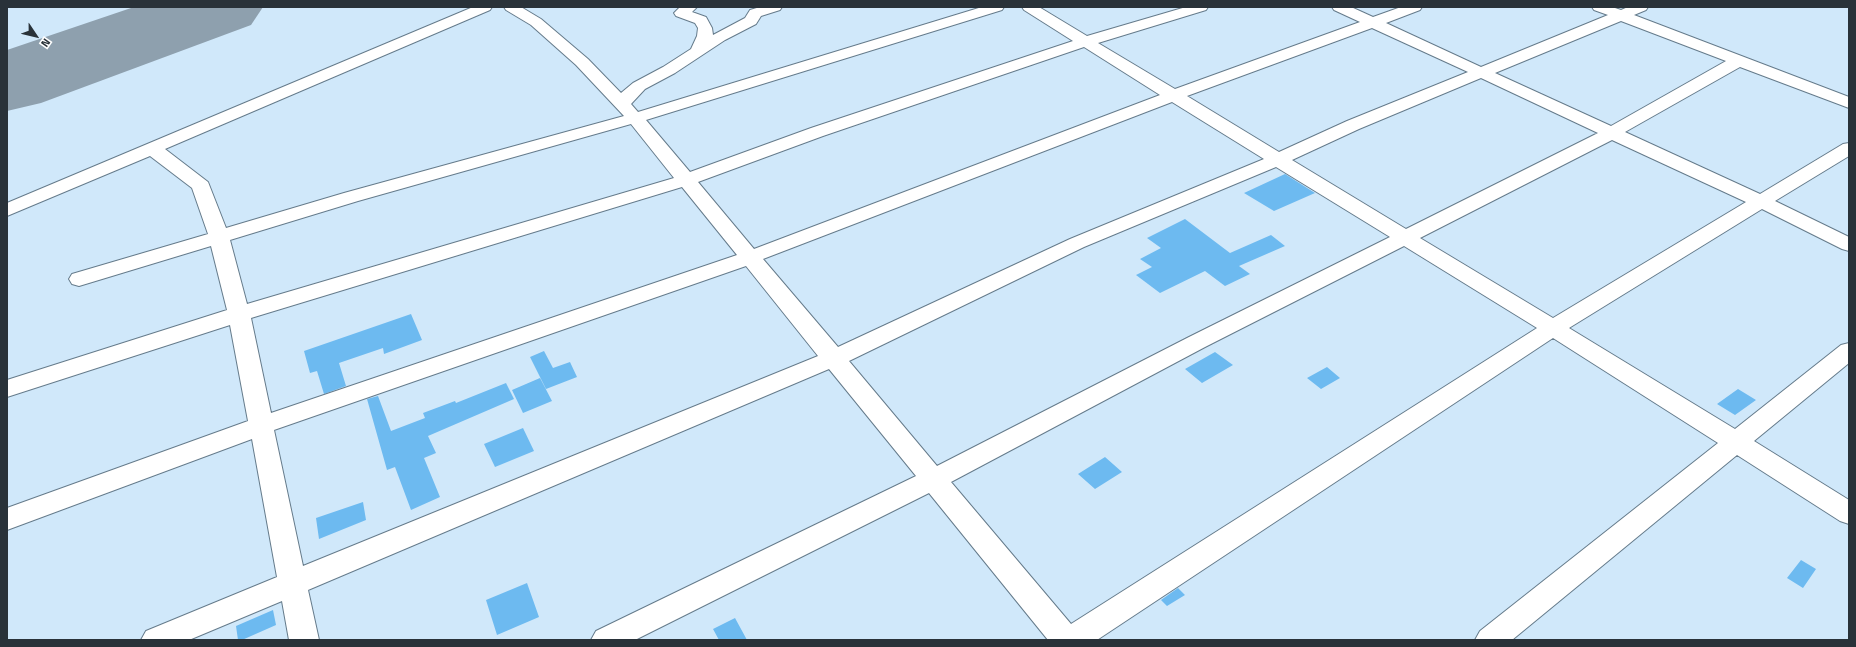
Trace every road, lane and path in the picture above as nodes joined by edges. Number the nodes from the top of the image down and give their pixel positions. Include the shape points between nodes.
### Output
1 (485, 7) edge
2 (511, 7) edge
3 (690, 7) edge
4 (776, 7) edge
5 (997, 7) edge
6 (1030, 7) edge
7 (1201, 7) edge
8 (1339, 7) edge
9 (1415, 7) edge
10 (1599, 7) edge
11 (1641, 7) edge
12 (1621, 16) junction
13 (1371, 23) junction
14 (1084, 42) junction
15 (698, 50) junction
16 (1738, 61) junction
17 (1480, 72) junction
18 (1172, 96) junction
19 (1849, 103) edge
20 (629, 111) junction
21 (1612, 133) junction
22 (152, 148) junction
23 (1849, 148) edge
24 (1279, 159) junction
25 (686, 180) junction
26 (1762, 202) junction
27 (7, 210) edge
28 (220, 238) junction
29 (1404, 238) junction
30 (1849, 244) edge
31 (751, 257) junction
32 (79, 279) dead end
33 (239, 314) junction
34 (1553, 328) junction
35 (1849, 351) edge
36 (835, 358) junction
37 (7, 389) edge
38 (260, 426) junction
39 (1735, 441) junction
40 (934, 479) junction
41 (1849, 513) edge
42 (7, 520) edge
43 (294, 583) junction
44 (156, 640) edge
45 (304, 640) edge
46 (606, 640) edge
47 (1066, 640) edge
48 (1072, 640) edge
49 (1490, 640) edge

1 - 22 street
2 - 20 street via 536,22 582,62
3 - 15 street via 681,12 701,20 705,28 705,36
4 - 15 street via 755,13 751,21
5 - 20 street
6 - 14 street
7 - 14 street
8 - 13 street
9 - 13 street
10 - 12 street
11 - 12 street
12 - 16 street
12 - 17 street
13 - 17 street
13 - 18 street
14 - 18 street
14 - 25 street via 817,132
15 - 20 street via 626,96
16 - 19 street
16 - 21 street
17 - 21 street
17 - 24 street
18 - 24 street
18 - 31 street
20 - 25 street
20 - 28 street
21 - 26 street
21 - 29 street
22 - 27 street
22 - 28 street via 201,186
23 - 26 street
24 - 29 street
24 - 36 street via 1077,243
25 - 31 street
25 - 33 street
26 - 30 street
26 - 34 street
28 - 32 street
28 - 33 street
29 - 34 street
29 - 40 street
31 - 36 street
31 - 38 street
33 - 37 street
33 - 38 street
34 - 39 street
34 - 48 street
35 - 39 street
36 - 40 street
36 - 43 street
38 - 42 street
38 - 43 street
39 - 41 street
39 - 49 street
40 - 46 street
40 - 47 street
43 - 44 street
43 - 45 street

